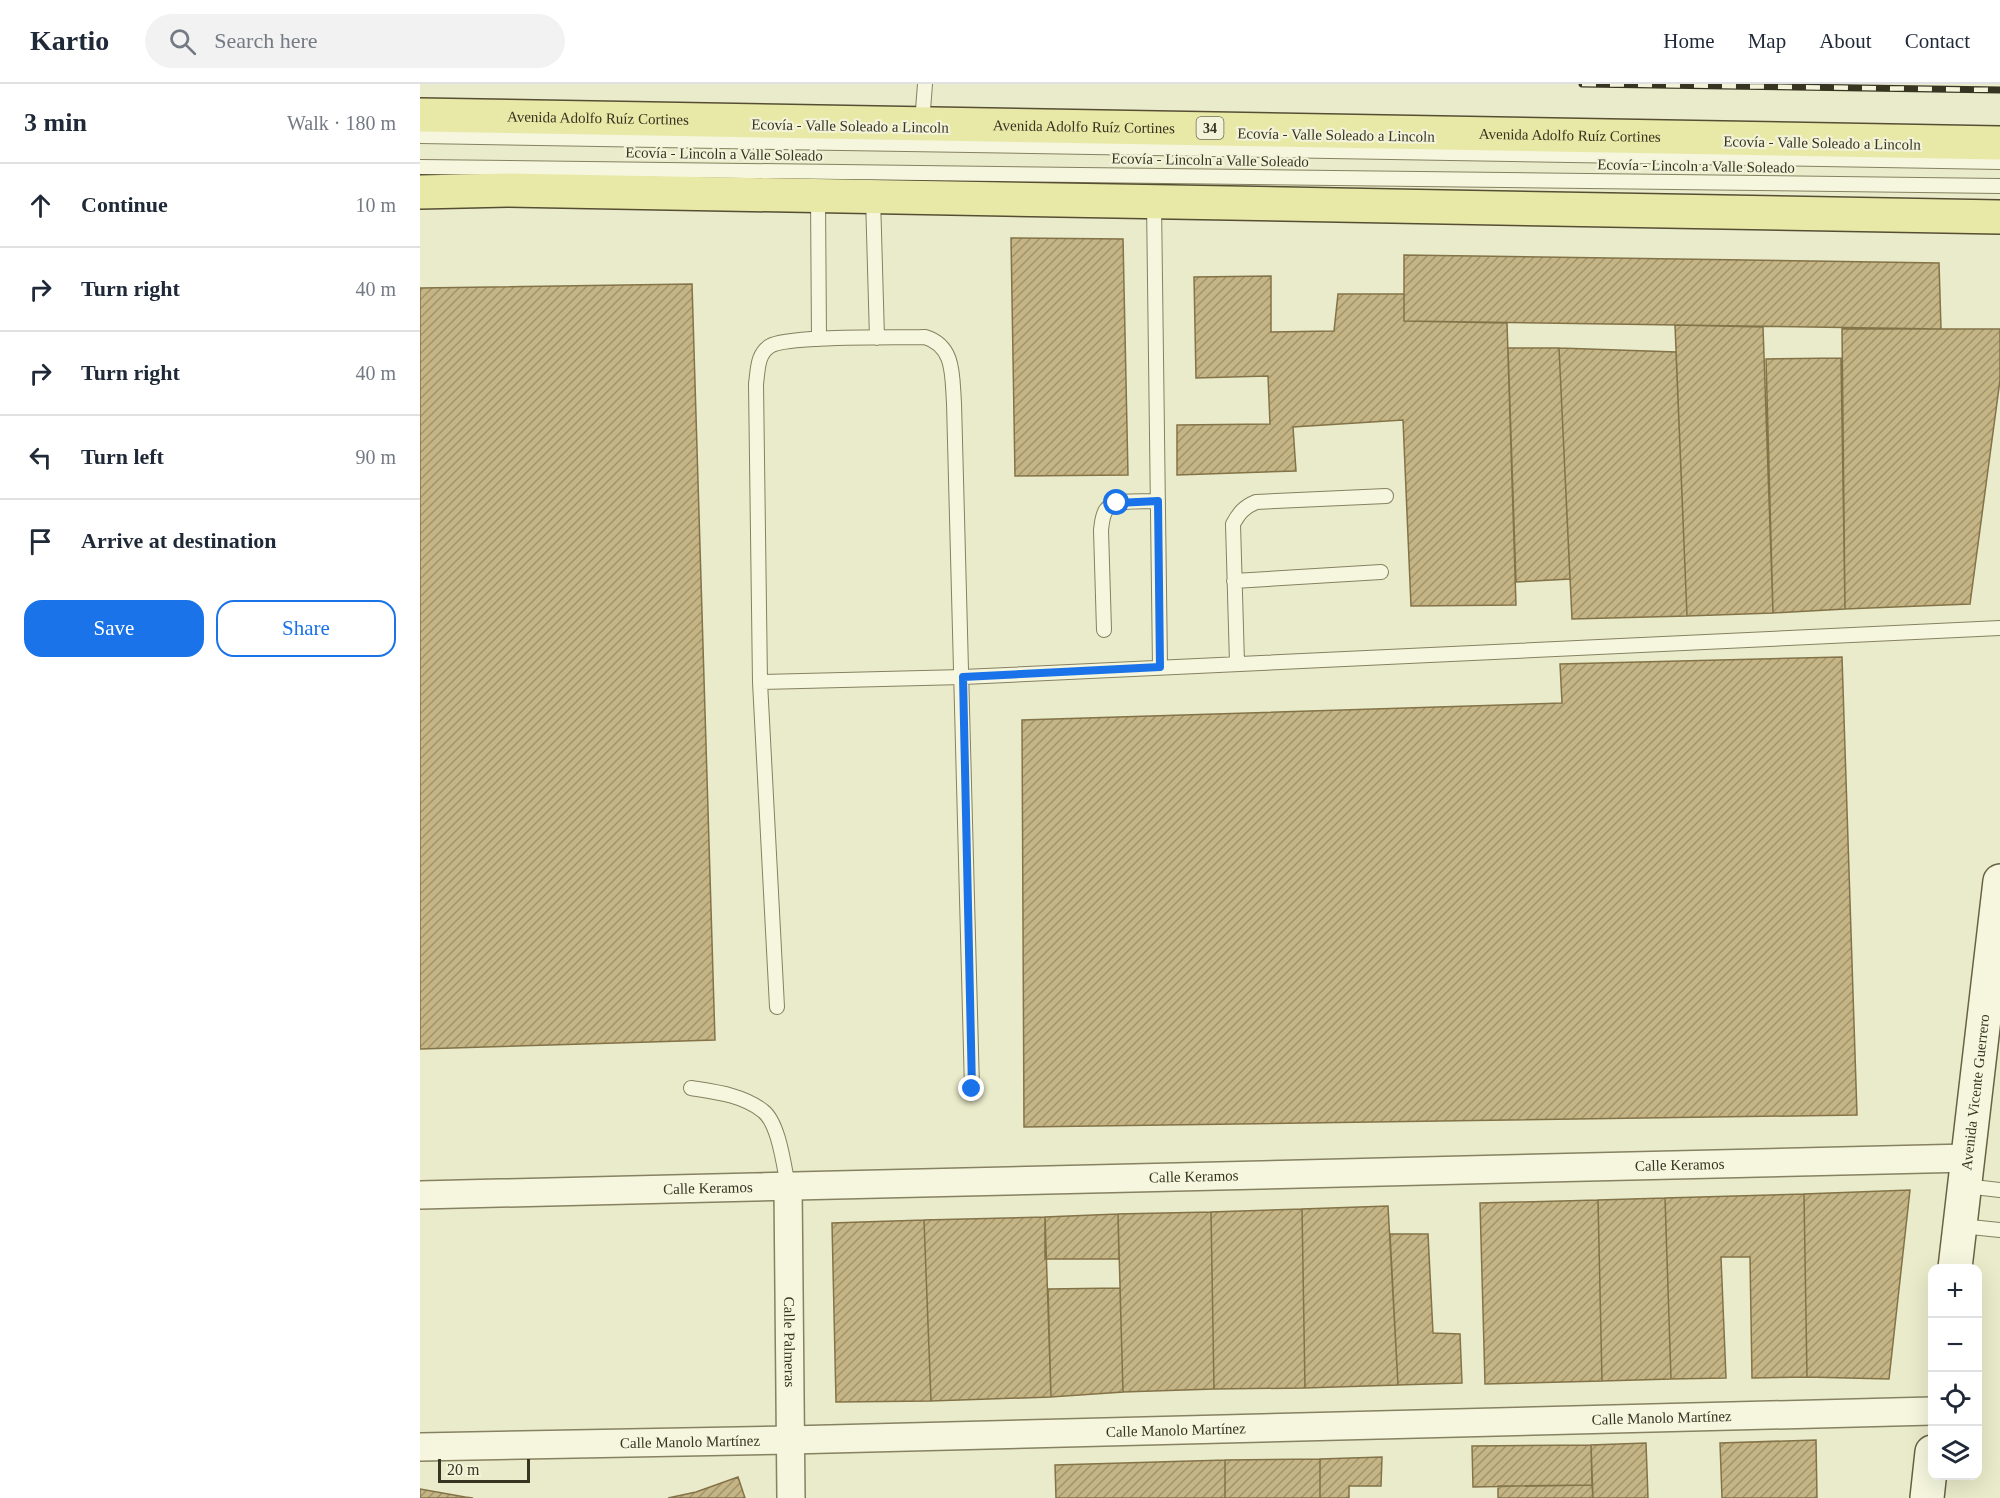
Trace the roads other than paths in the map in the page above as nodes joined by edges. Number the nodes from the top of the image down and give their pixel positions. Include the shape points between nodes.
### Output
1 (925, 84) edge
2 (420, 115) edge
3 (922, 123) junction
4 (420, 136) edge
5 (2000, 143) edge
6 (2000, 162) edge
7 (420, 167) edge
8 (2000, 186) edge
9 (420, 192) edge
10 (818, 196) junction
11 (873, 197) junction
12 (1154, 202) junction
13 (2000, 217) edge
14 (877, 338) junction
15 (819, 339) junction
16 (1386, 495) dead end
17 (1158, 501) junction
18 (1380, 572) dead end
19 (1234, 581) junction
20 (2000, 628) edge
21 (1104, 630) dead end
22 (1237, 663) junction
23 (1160, 667) junction
24 (963, 677) junction
25 (760, 682) junction
26 (2000, 881) edge
27 (777, 1007) dead end
28 (692, 1088) dead end
29 (972, 1089) dead end
30 (1967, 1172) junction
31 (788, 1186) junction
32 (2000, 1191) edge
33 (420, 1195) edge
34 (1961, 1226) junction
35 (2000, 1230) edge
36 (1956, 1264) edge
37 (1928, 1411) edge
38 (790, 1440) junction
39 (420, 1448) edge
40 (1929, 1480) edge
41 (791, 1498) edge
42 (1927, 1498) edge

1 - 3 lane
2 - 3 main road, Avenida Adolfo Ruíz Cortines / 34
3 - 5 main road, Avenida Adolfo Ruíz Cortines / 34
4 - 6 lane, Ecovía - Valle Soleado a Lincoln
7 - 8 lane, Ecovía - Lincoln a Valle Soleado
9 - 10 main road
10 - 11 main road
10 - 15 lane
11 - 12 main road
11 - 14 lane
12 - 13 main road
12 - 17 lane
14 - 15 lane
14 - 24 lane via 935,340 947,353 951,367
15 - 25 lane via 771,345 759,362 756,384
16 - 19 lane via 1256,502 1247,506 1233,525
17 - 21 lane via 1117,503 1107,508 1103,517
17 - 23 lane
18 - 19 lane
19 - 22 lane
20 - 22 lane
22 - 23 lane
23 - 24 lane
24 - 25 lane
24 - 29 lane
25 - 27 lane
26 - 30 main road, Avenida Vicente Guerrero
28 - 31 lane via 732,1095 765,1112 780,1141
30 - 31 street, Calle Keramos
30 - 32 lane
30 - 34 main road, Avenida Vicente Guerrero
31 - 33 street, Calle Keramos
31 - 38 street, Calle Palmeras
34 - 35 lane
34 - 36 main road, Avenida Vicente Guerrero
37 - 38 street, Calle Manolo Martínez
38 - 39 street, Calle Manolo Martínez
38 - 41 street, Calle Palmeras
40 - 42 main road

